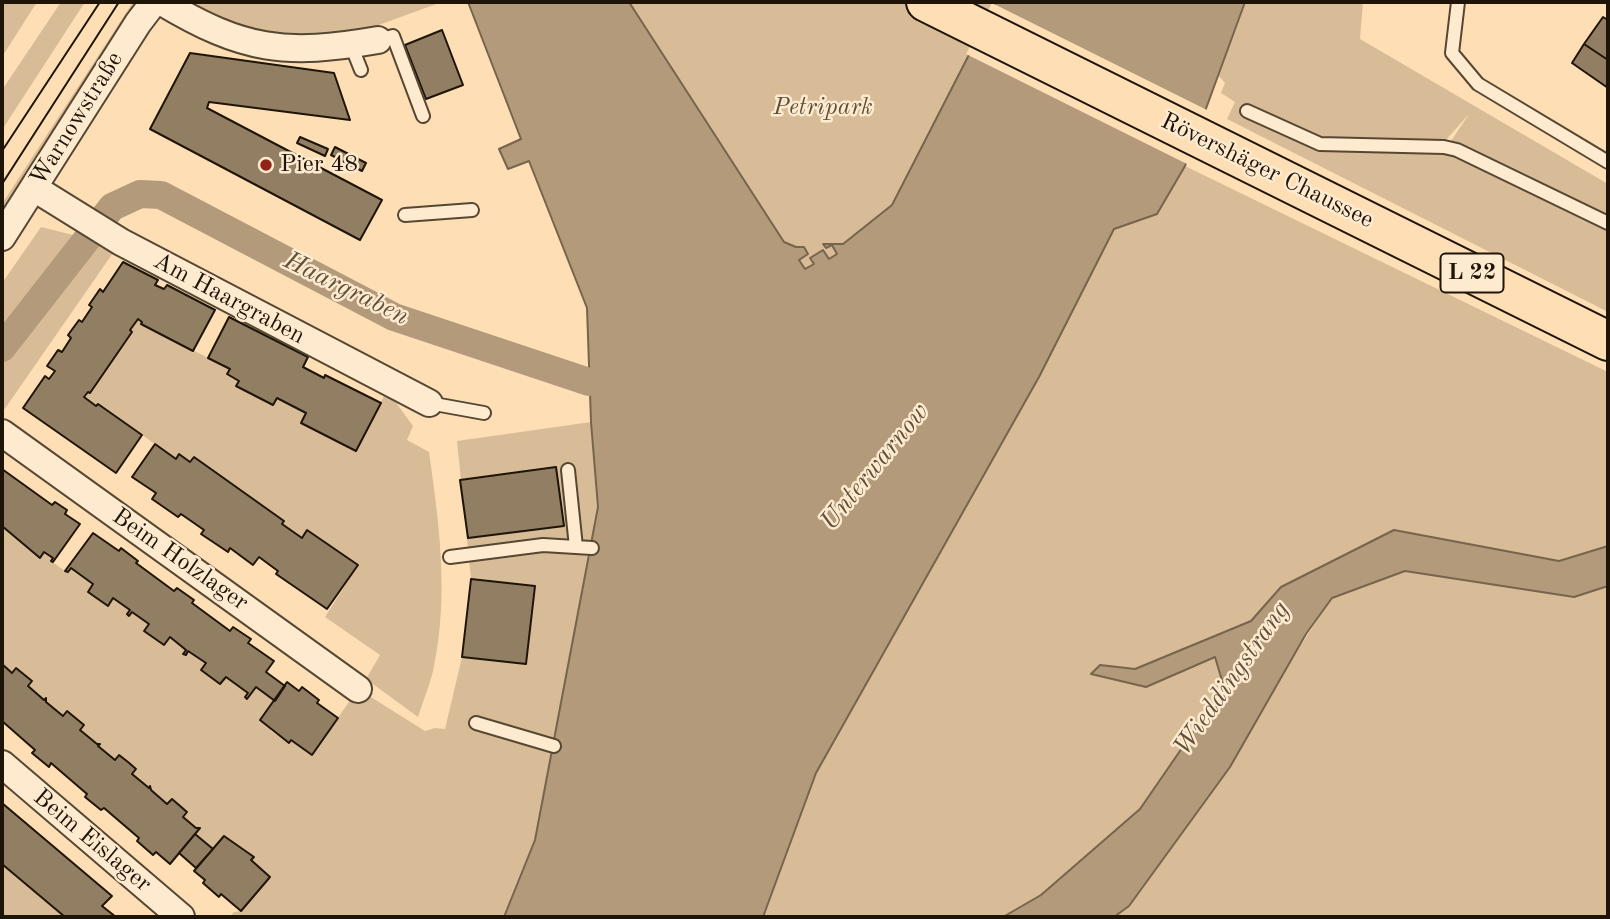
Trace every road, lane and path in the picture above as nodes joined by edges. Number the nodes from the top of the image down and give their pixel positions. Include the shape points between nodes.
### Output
1 (155, 2) edge
2 (162, 2) edge
3 (926, 2) edge
4 (1458, 2) edge
5 (378, 40) joint
6 (351, 45) junction
7 (360, 70) dead end
8 (1247, 111) dead end
9 (423, 116) dead end
10 (1608, 162) edge
11 (34, 188) junction
12 (472, 210) dead end
13 (405, 215) dead end
14 (1608, 223) edge
15 (2, 237) edge
16 (1608, 341) edge
17 (429, 403) joint
18 (484, 412) dead end
19 (2, 433) edge
20 (568, 470) dead end
21 (576, 547) junction
22 (592, 548) dead end
23 (450, 557) dead end
24 (358, 689) dead end
25 (475, 723) dead end
26 (554, 746) dead end
27 (2, 764) edge
28 (181, 916) edge

1 - 11 street, Warnowstraße
2 - 6 street via 203,26 252,43 312,50
3 - 16 main road, Rövershäger Chaussee / L 22
4 - 10 lane via 1452,53 1478,84
5 - 6 street
5 - 9 lane via 393,36
6 - 7 lane
8 - 14 lane via 1320,144 1457,150
11 - 15 street, Warnowstraße
11 - 17 street, Am Haargraben via 121,242
12 - 13 lane
17 - 18 lane
19 - 24 street, Beim Holzlager
20 - 21 lane
21 - 22 lane
21 - 23 lane via 543,545
25 - 26 lane
27 - 28 street, Beim Eislager

